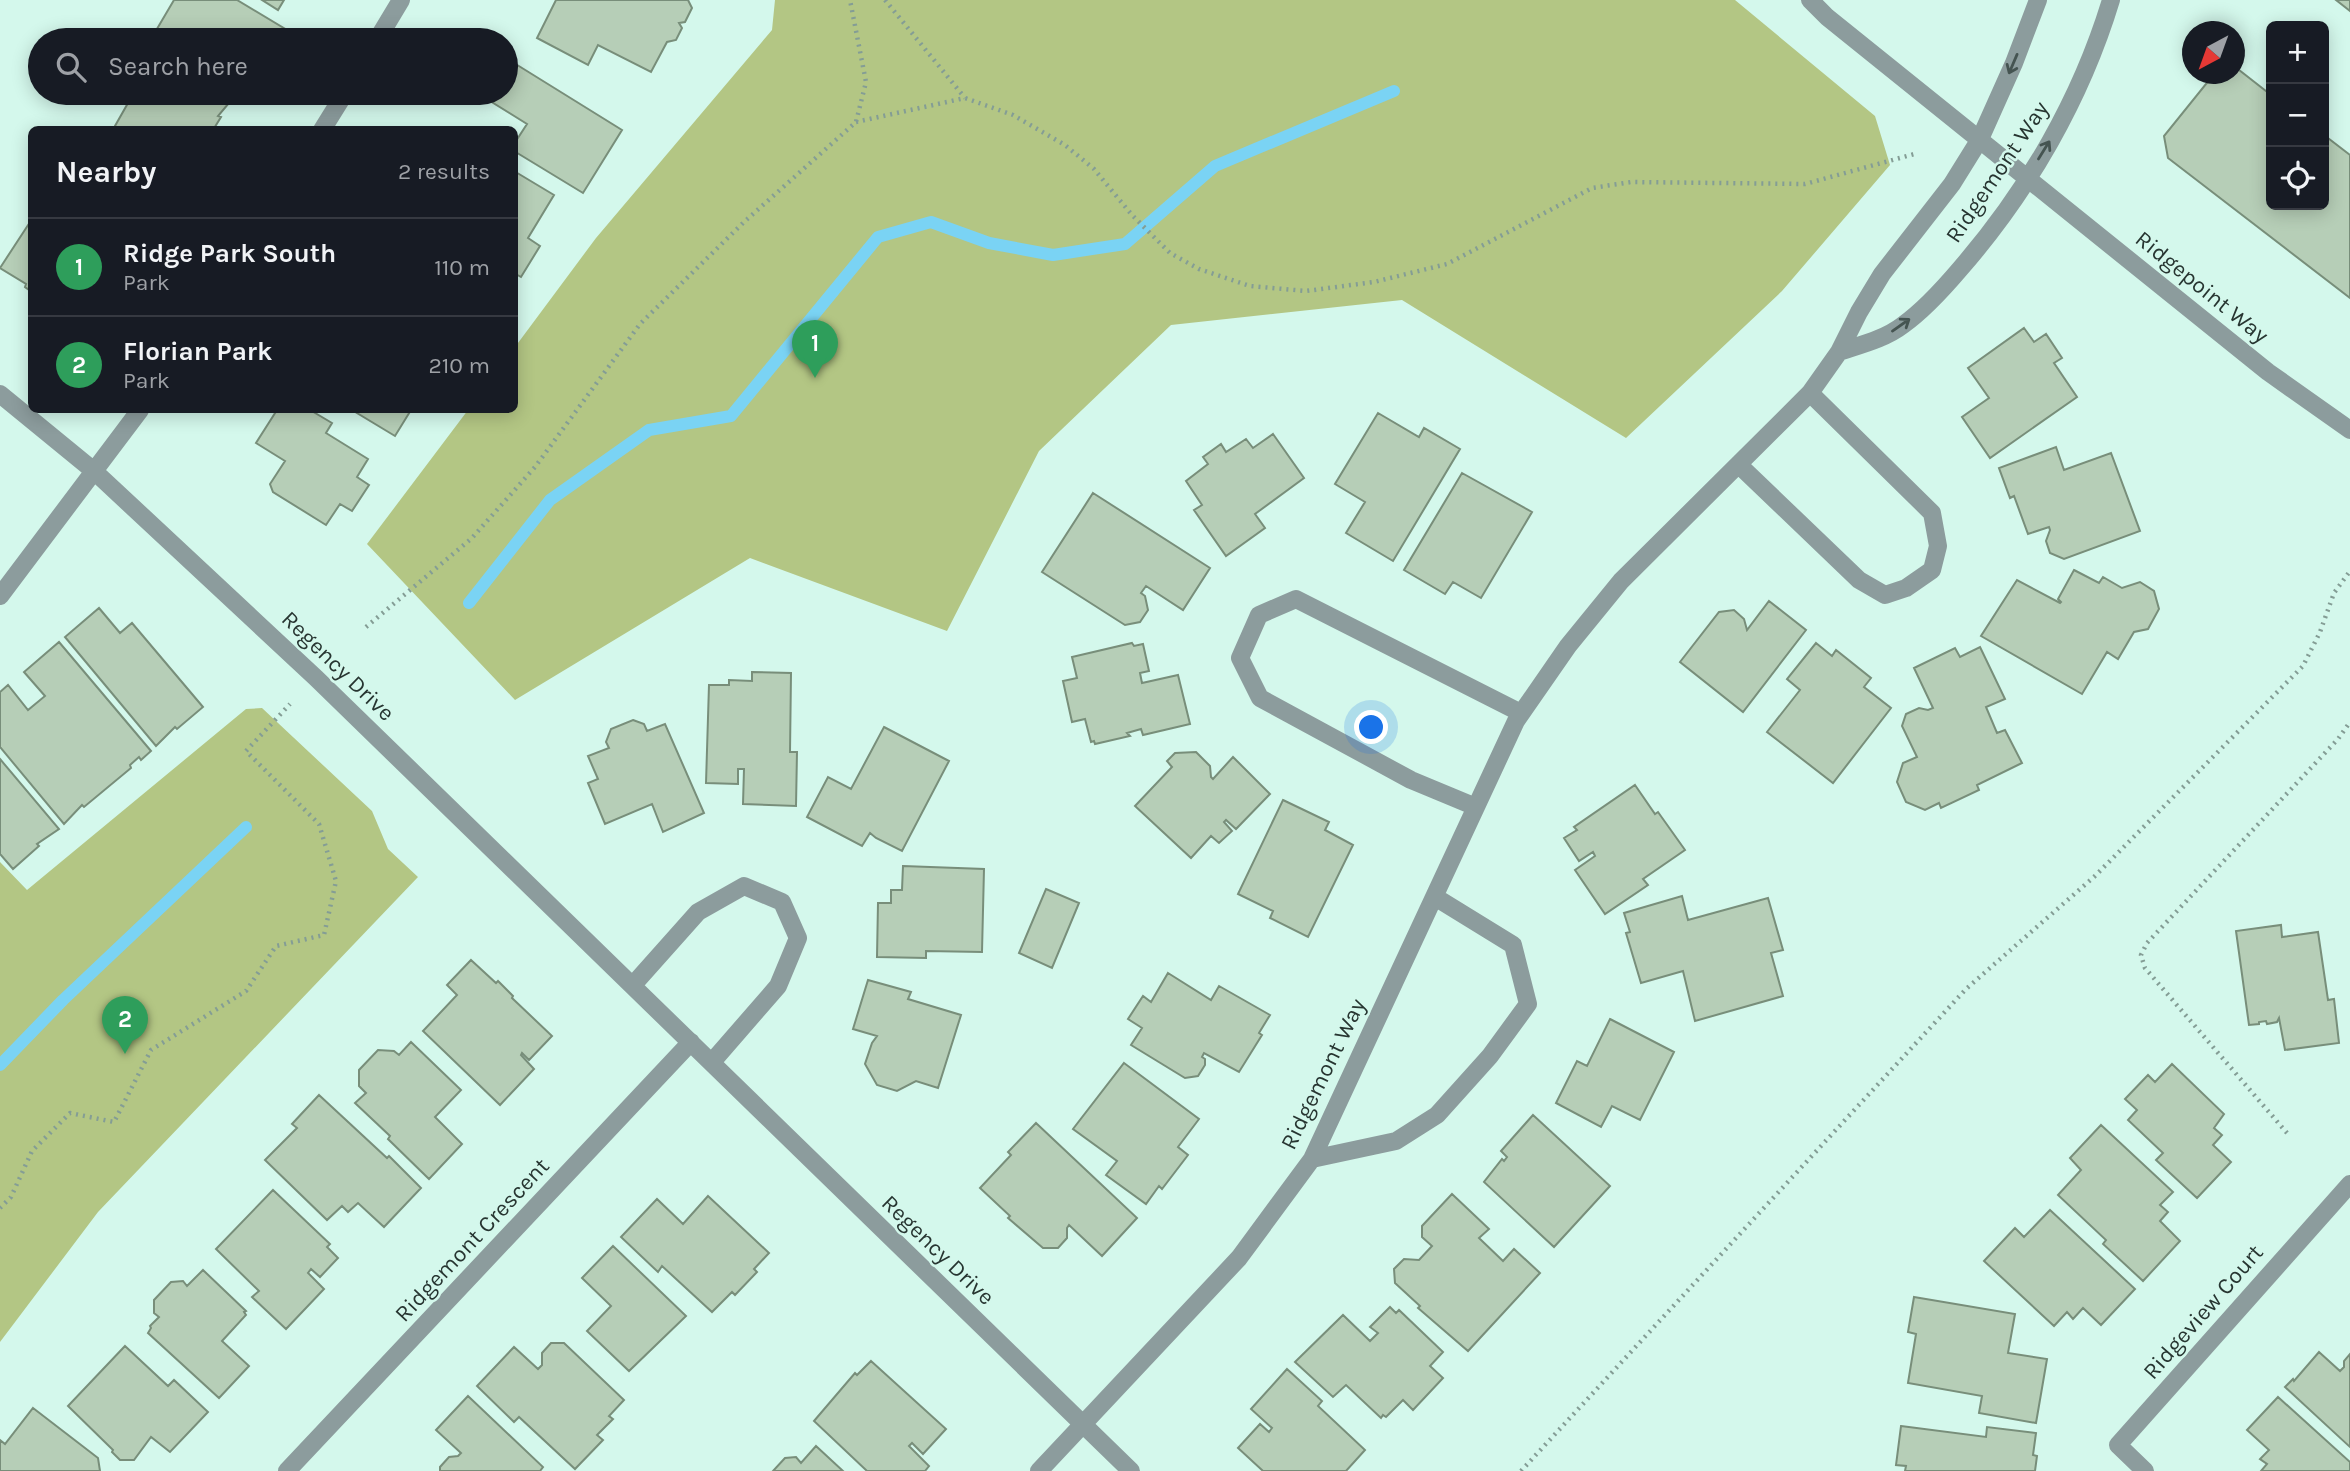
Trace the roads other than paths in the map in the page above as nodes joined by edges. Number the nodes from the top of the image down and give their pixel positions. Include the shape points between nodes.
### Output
1 (401, 0) edge
2 (1810, 0) edge
3 (2038, 0) edge
4 (2111, 0) edge
5 (384, 28) edge
6 (338, 105) edge
7 (324, 126) edge
8 (1980, 139) junction
9 (2028, 177) junction
10 (1839, 352) junction
11 (1810, 393) junction
12 (0, 394) edge
13 (138, 413) edge
14 (2350, 430) edge
15 (1739, 465) junction
16 (94, 471) junction
17 (0, 596) edge
18 (1521, 713) junction
19 (1476, 807) junction
20 (1435, 897) junction
21 (633, 985) junction
22 (691, 1042) junction
23 (712, 1062) junction
24 (1312, 1159) junction
25 (2350, 1184) edge
26 (1081, 1424) junction
27 (287, 1471) edge
28 (1039, 1471) edge
29 (1131, 1471) edge
30 (2145, 1471) edge

1 - 5 street
2 - 8 street, Ridgepoint Way
3 -> 8 street, Ridgemont Way
9 -> 4 street, Ridgemont Way via 2078,91
6 - 7 street
8 - 9 street, Ridgepoint Way
8 - 10 street, Ridgemont Way via 1952,184 1882,274
10 -> 9 street, Ridgemont Way via 1902,326 1942,290 1987,238
9 - 14 street, Ridgepoint Way via 2268,372
10 - 11 street, Ridgemont Way
11 - 15 street, Ridgemont Way
11 - 15 street via 1932,513 1938,546 1932,570 1906,588 1885,594 1859,580
12 - 16 street, Regency Drive
13 - 16 street
15 - 18 street, Ridgemont Way via 1621,581
16 - 17 street
16 - 21 street, Regency Drive
18 - 19 street, Ridgemont Way
18 - 19 street via 1297,599 1259,615 1241,658 1260,698 1410,780
19 - 20 street, Ridgemont Way
20 - 24 street, Ridgemont Way
20 - 24 street via 1513,945 1528,1004 1490,1056 1437,1115 1396,1141
21 - 22 street, Regency Drive
21 - 23 street via 698,912 744,886 782,902 798,938 778,986
22 - 23 street, Regency Drive
22 - 27 street, Ridgemont Crescent
23 - 26 street, Regency Drive
24 - 26 street, Ridgemont Way via 1239,1258
25 - 30 street, Ridgeview Court via 2118,1446
26 - 28 street
26 - 29 street, Regency Drive

